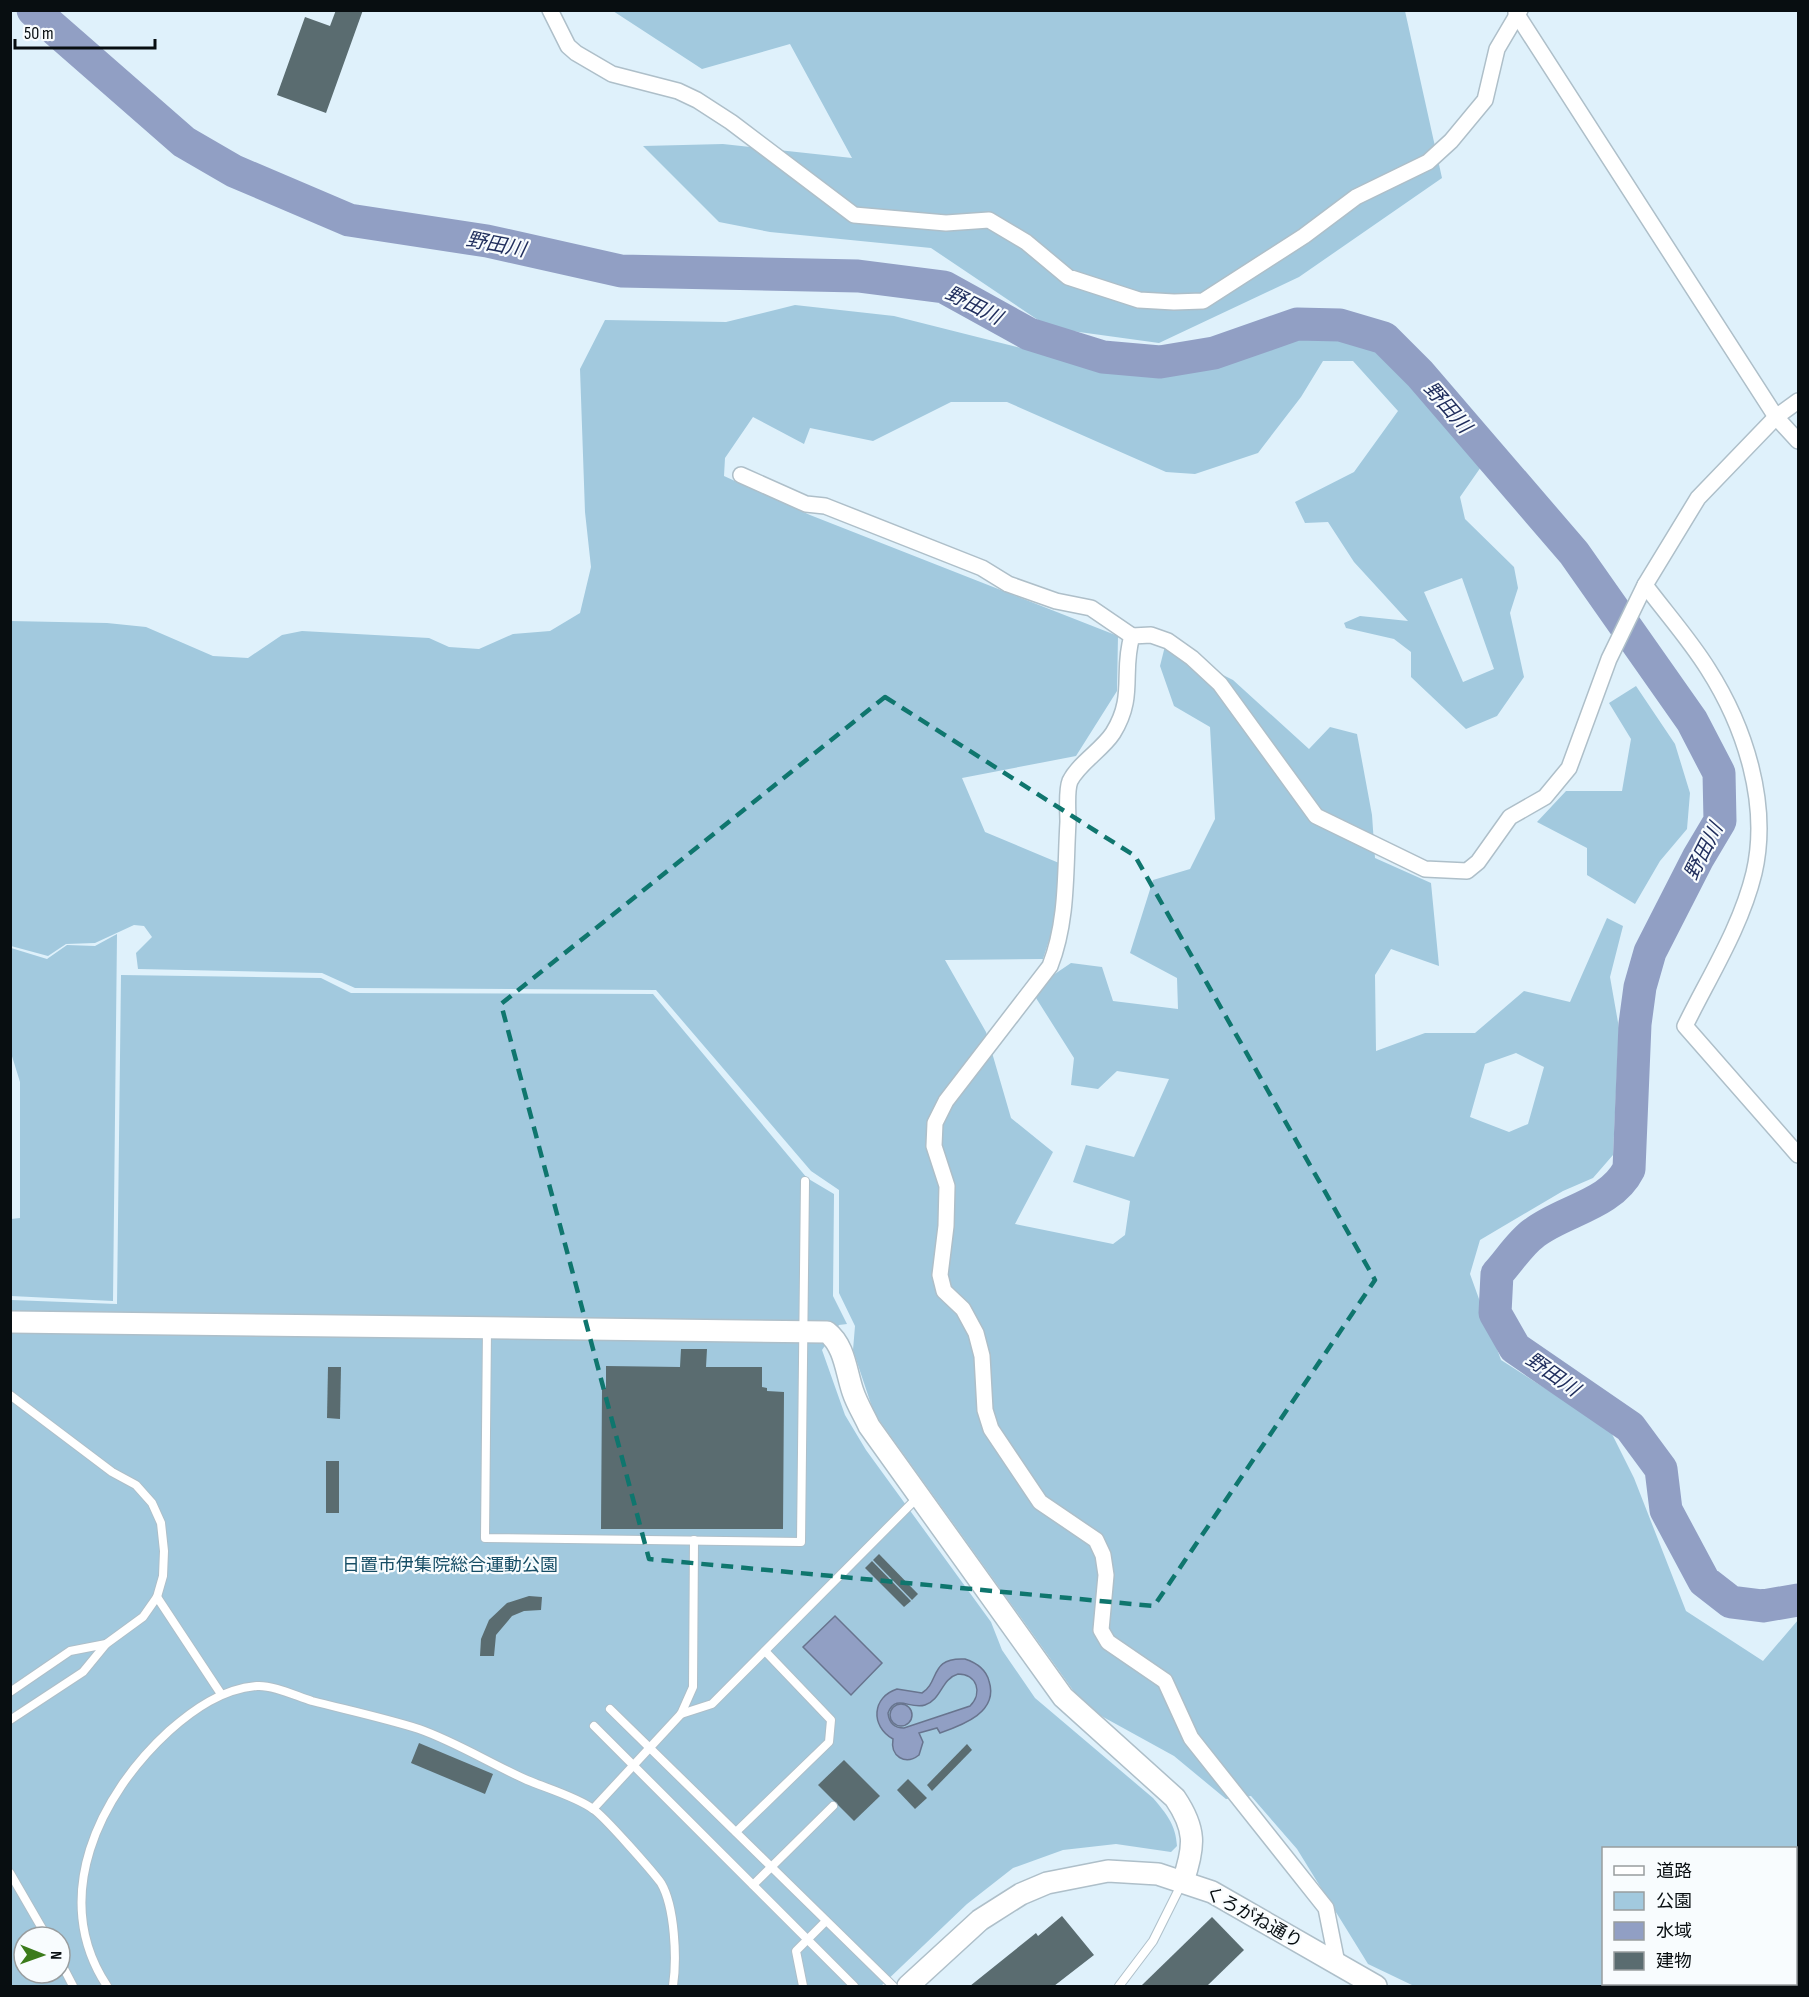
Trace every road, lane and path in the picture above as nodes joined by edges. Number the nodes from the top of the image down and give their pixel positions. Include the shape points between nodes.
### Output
1 (550, 10) edge
2 (1518, 12) edge
3 (1798, 401) edge
4 (1776, 417) junction
5 (1798, 441) edge
6 (741, 475) dead end
7 (1646, 585) junction
8 (1132, 636) junction
9 (1798, 1155) edge
10 (805, 1181) dead end
11 (10, 1322) edge
12 (488, 1328) junction
13 (803, 1331) junction
14 (10, 1395) edge
15 (919, 1496) junction
16 (694, 1540) junction
17 (157, 1597) junction
18 (106, 1644) junction
19 (765, 1652) junction
20 (10, 1692) edge
21 (221, 1694) junction
22 (610, 1708) dead end
23 (681, 1714) junction
24 (10, 1720) edge
25 (594, 1726) dead end
26 (650, 1748) junction
27 (633, 1766) junction
28 (834, 1806) dead end
29 (593, 1809) junction
30 (736, 1832) junction
31 (771, 1867) junction
32 (10, 1872) edge
33 (1183, 1881) junction
34 (753, 1885) junction
35 (826, 1921) junction
36 (41, 1925) edge
37 (808, 1940) junction
38 (1337, 1963) junction
39 (1127, 1976) junction
40 (107, 1986) edge
41 (673, 1986) edge
42 (803, 1986) edge
43 (854, 1986) edge
44 (893, 1986) edge
45 (908, 1986) edge
46 (1114, 1986) edge
47 (1119, 1986) edge
48 (1376, 1986) edge

1 - 2 street via 568,46 576,53 612,74 678,91 697,100 854,215 946,223 989,220 1026,242 1068,277 1139,300 1174,302 1203,301 1304,236 1356,197 1428,162 1485,100 1497,49
2 - 4 street
3 - 4 street
4 - 5 street
4 - 7 street via 1698,498
6 - 8 street via 806,504 825,506 982,568 1008,584 1056,601 1092,608
7 - 8 street via 1609,659 1569,768 1545,797 1510,817 1467,871 1425,869 1316,816 1220,684 1168,641 1151,635
7 - 9 street via 1709,669 1741,734 1756,785 1754,871 1741,913 1685,1026
8 - 38 street via 1127,652 1129,691 1123,711 1112,734 1070,782 1064,915 1050,966 946,1101 935,1123 934,1146 947,1186 940,1275 944,1291 963,1309 976,1333 991,1429 1040,1502 1096,1540 1103,1555 1106,1575 1101,1630 1108,1642 1165,1681 1191,1738 1326,1908
10 - 13 lane
11 - 12 street
12 - 13 street
12 - 16 lane via 485,1538
13 - 15 street via 827,1332 835,1338 853,1394 869,1426
13 - 16 lane via 801,1542
14 - 17 lane via 112,1472 136,1485 152,1503 161,1523 164,1551
15 - 19 lane
15 - 33 street via 1063,1697 1175,1798 1186,1814 1193,1851
16 - 23 lane via 693,1687
17 - 18 lane via 143,1617
17 - 21 lane
18 - 20 lane via 70,1651
18 - 24 lane via 83,1672
19 - 23 lane via 712,1704
19 - 30 lane via 831,1720 829,1742
21 - 29 lane via 259,1686 420,1730
21 - 40 lane via 181,1720 148,1750 104,1813 87,1853 81,1893 84,1930 98,1972
22 - 26 lane
23 - 26 lane
25 - 27 lane
26 - 27 lane
26 - 30 lane
27 - 29 lane
27 - 34 lane
28 - 31 lane
29 - 41 lane via 661,1884 673,1924
30 - 31 lane
31 - 34 lane
31 - 35 lane
32 - 36 lane
33 - 38 street, くろがね通り via 1212,1892
33 - 39 lane via 1153,1941
33 - 45 street, くろがね通り via 1158,1874 1108,1871 1047,1883 980,1920
34 - 37 lane
35 - 37 lane
35 - 44 lane
37 - 42 lane via 796,1952
37 - 43 lane
38 - 48 street, くろがね通り
39 - 46 lane
39 - 47 lane

